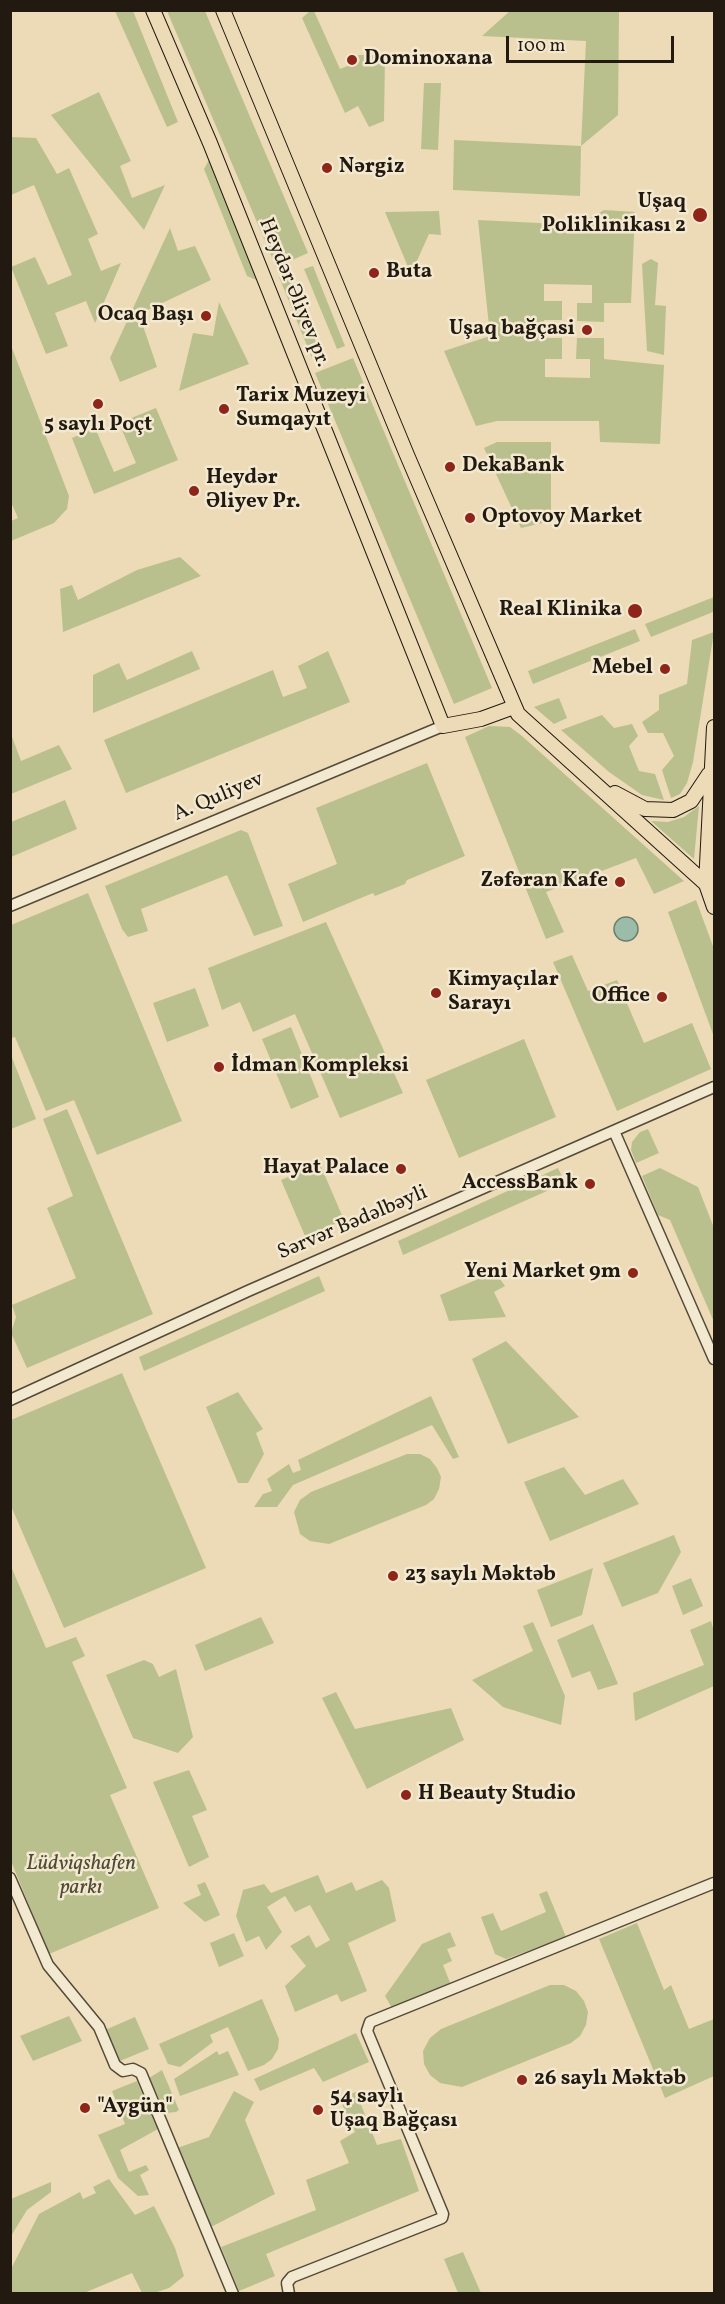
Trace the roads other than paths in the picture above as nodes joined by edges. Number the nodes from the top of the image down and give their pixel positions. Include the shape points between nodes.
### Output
1 (153, 10) edge
2 (223, 10) edge
3 (514, 707) junction
4 (443, 726) junction
5 (714, 727) edge
6 (714, 744) edge
7 (710, 770) junction
8 (590, 779) junction
9 (706, 884) junction
10 (10, 906) edge
11 (714, 907) edge
12 (714, 1086) edge
13 (614, 1131) junction
14 (714, 1359) edge
15 (10, 1400) edge
16 (10, 1878) edge
17 (714, 1883) edge
18 (233, 2294) edge
19 (289, 2294) edge

1 - 4 main road, Heydər Əliyev pr.
2 - 3 main road, Heydər Əliyev pr.
3 - 4 main road via 481,719
3 - 8 main road, Heydər Əliyev pr. via 528,725
4 - 10 street, A. Quliyev
5 - 6 main road
6 - 7 main road
7 - 8 main road via 691,801 665,812 645,809
7 - 9 main road
8 - 9 main road
9 - 11 main road
12 - 13 street, Sərvər Bədəlbəyli
13 - 14 street
13 - 15 street, Sərvər Bədəlbəyli
16 - 18 street via 48,1965 99,2027 115,2065 123,2071 134,2069 141,2073
17 - 19 street via 370,2022 367,2031 444,2214 292,2277 287,2283

